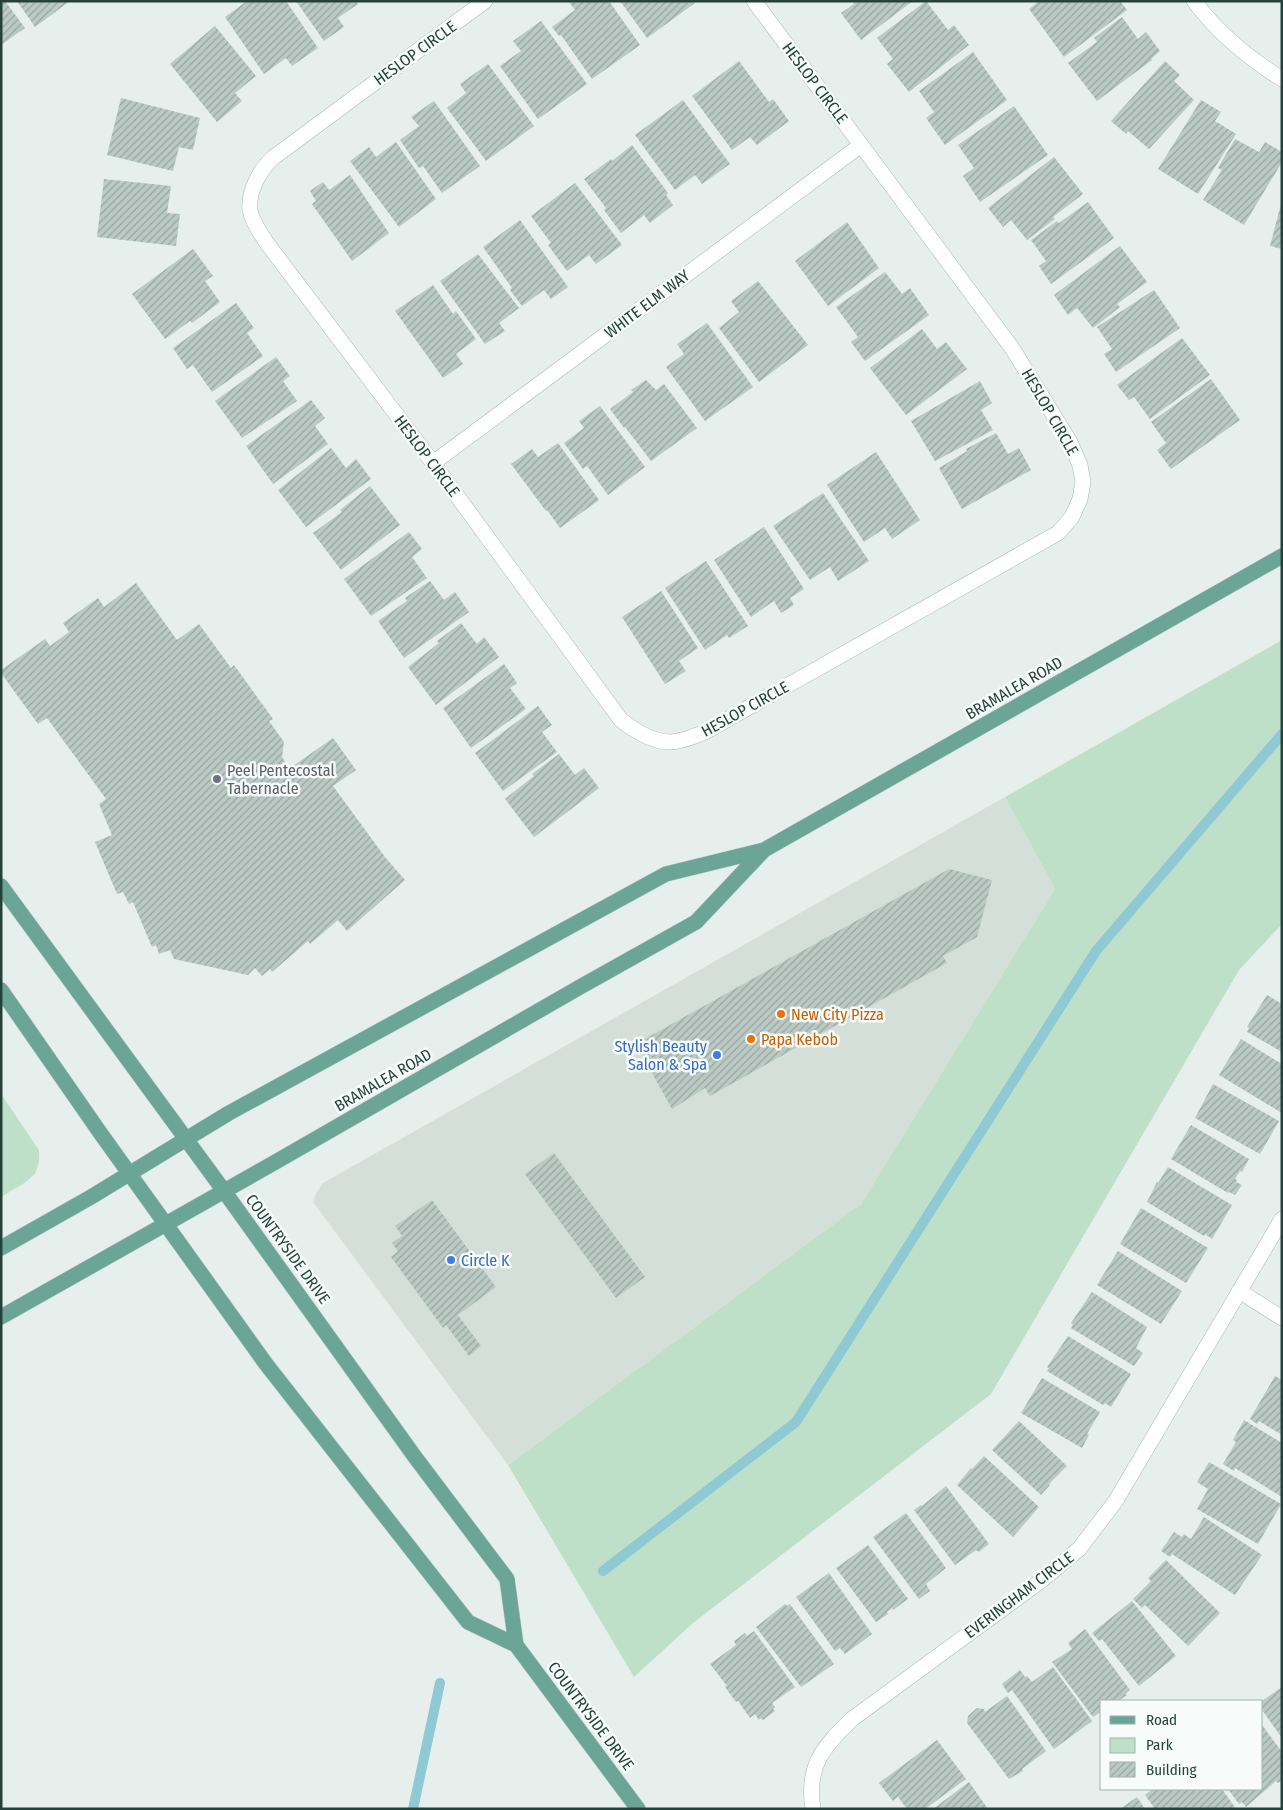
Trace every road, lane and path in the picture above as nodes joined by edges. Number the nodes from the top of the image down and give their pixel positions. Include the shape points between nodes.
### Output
1 (485, 1) edge
2 (754, 1) edge
3 (1194, 1) edge
4 (1282, 79) edge
5 (861, 145) junction
6 (433, 463) junction
7 (1282, 556) edge
8 (764, 850) junction
9 (1, 886) edge
10 (1, 990) edge
11 (187, 1139) junction
12 (129, 1173) junction
13 (224, 1191) junction
14 (1282, 1219) edge
15 (166, 1224) junction
16 (1, 1248) edge
17 (1239, 1291) junction
18 (1, 1317) edge
19 (1282, 1318) edge
20 (516, 1645) junction
21 (638, 1809) edge
22 (813, 1809) edge

1 - 6 street, HESLOP CIRCLE via 274,157 262,170 251,195 252,217 266,242
2 - 5 street, HESLOP CIRCLE
3 - 4 street via 1232,42
5 - 6 street, WHITE ELM WAY
5 - 6 street, HESLOP CIRCLE via 1012,348 1070,442 1083,482 1072,517 1058,533 704,732 670,742 636,732 621,720
7 - 8 main road, BRAMALEA ROAD
8 - 11 main road, BRAMALEA ROAD via 666,874
8 - 13 main road, BRAMALEA ROAD via 696,922
9 - 11 main road, COUNTRYSIDE DRIVE
10 - 12 main road, COUNTRYSIDE DRIVE
11 - 12 main road, BRAMALEA ROAD
11 - 13 main road, COUNTRYSIDE DRIVE
12 - 15 main road, COUNTRYSIDE DRIVE
12 - 16 main road, BRAMALEA ROAD
13 - 15 main road, BRAMALEA ROAD
13 - 20 main road, COUNTRYSIDE DRIVE via 507,1579
14 - 17 street, EVERINGHAM CIRCLE
15 - 18 main road, BRAMALEA ROAD
15 - 20 main road, COUNTRYSIDE DRIVE via 266,1364 468,1622
17 - 19 street
17 - 22 street, EVERINGHAM CIRCLE via 1115,1502 1079,1549 1042,1580 852,1718 829,1741 815,1764 810,1792
20 - 21 main road, COUNTRYSIDE DRIVE

